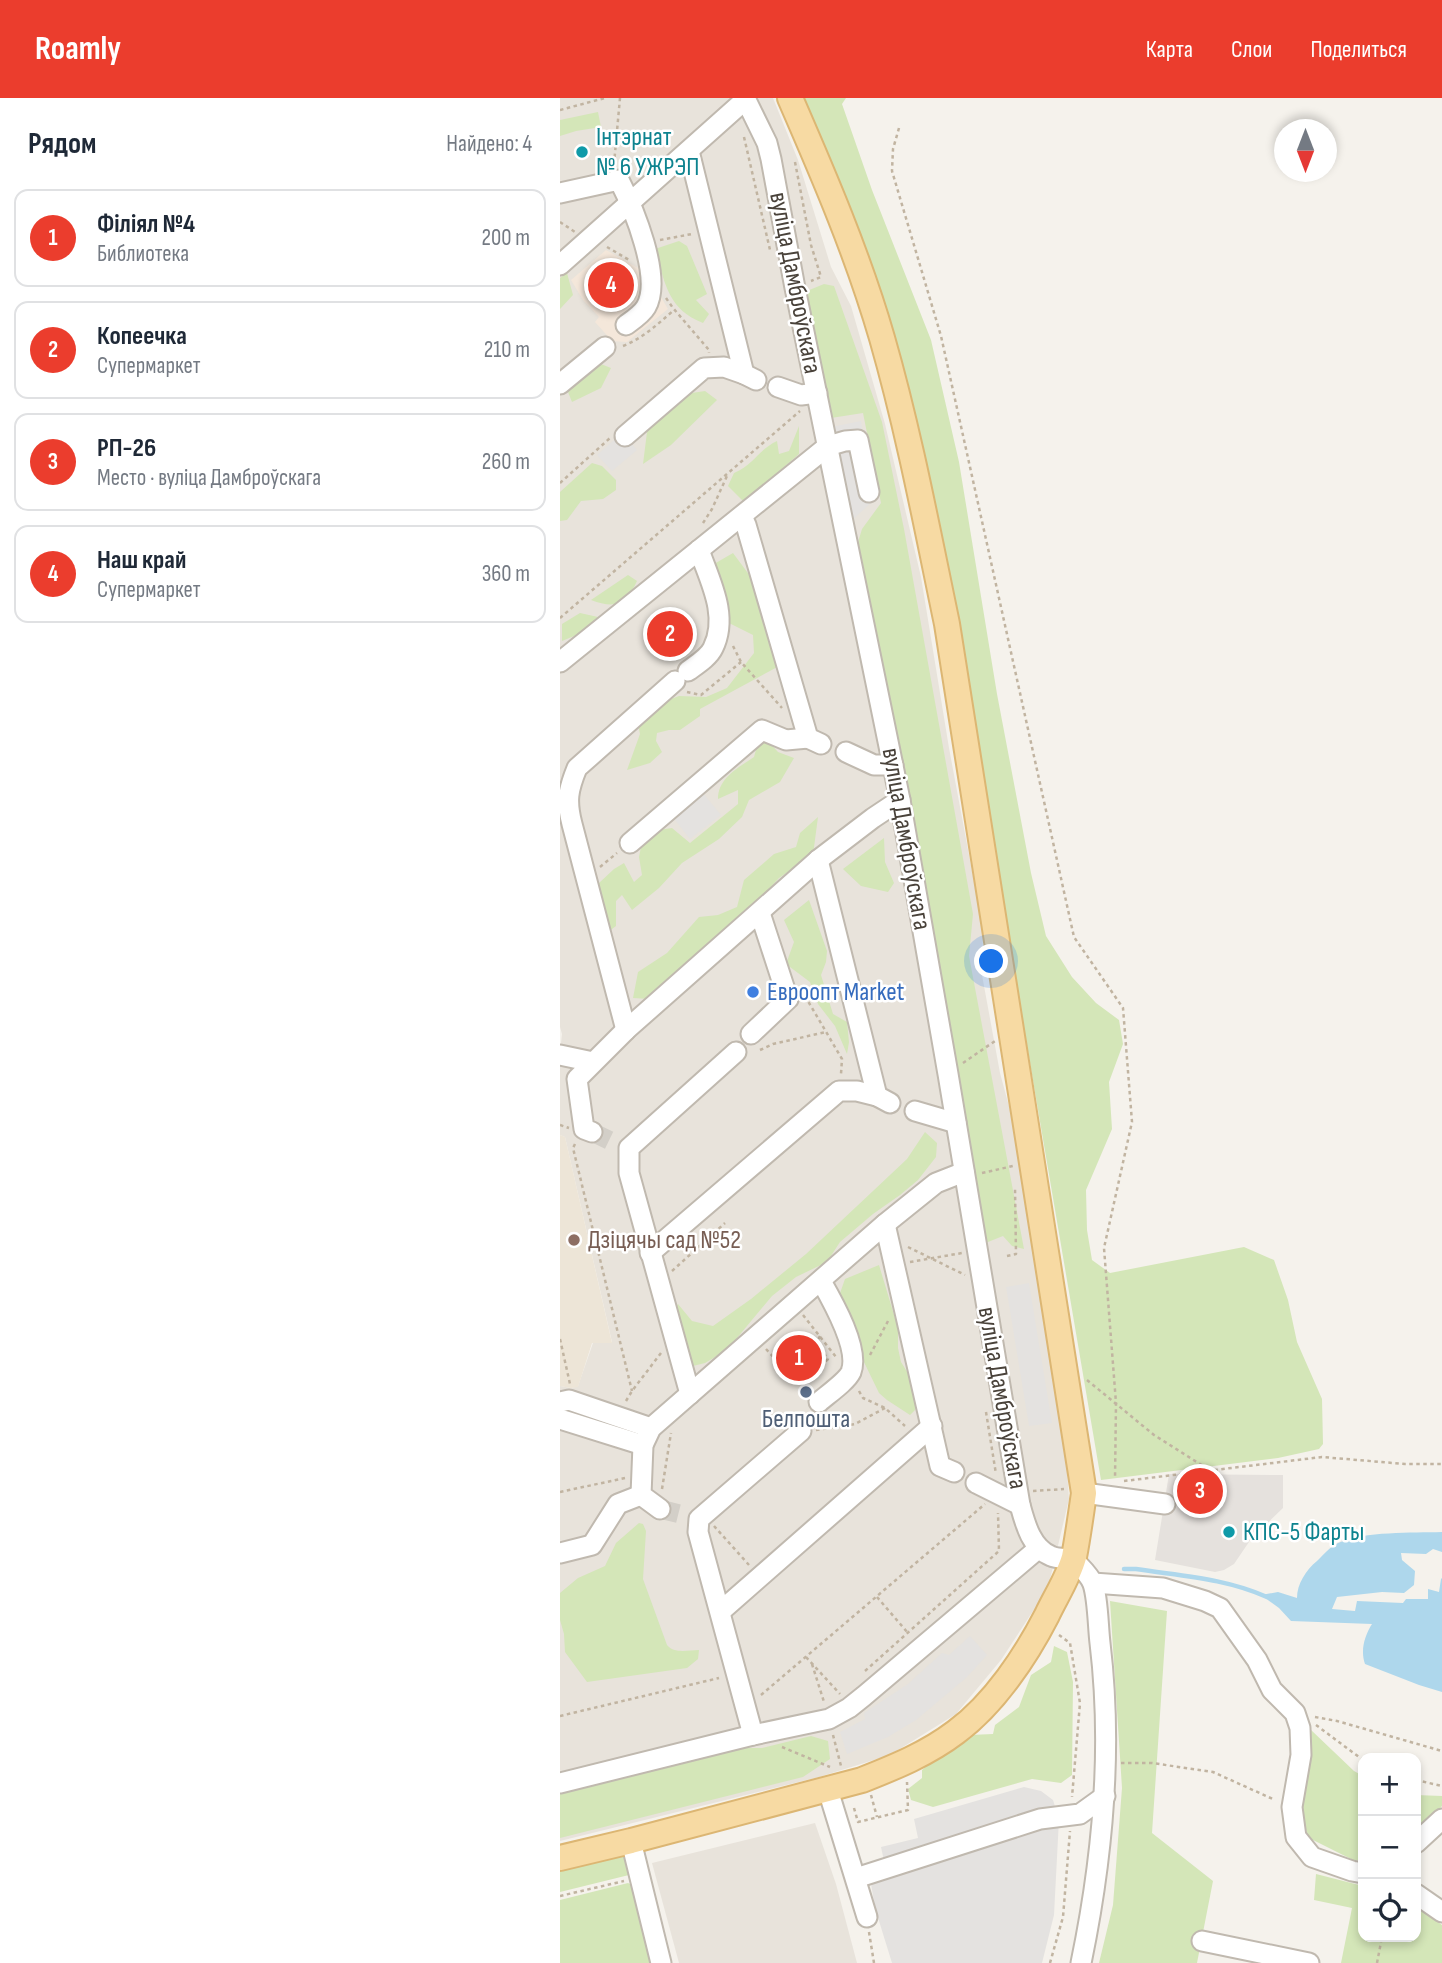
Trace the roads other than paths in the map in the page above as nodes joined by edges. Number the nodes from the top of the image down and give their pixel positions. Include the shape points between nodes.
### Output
1 (790, 98) edge
2 (741, 103) edge
3 (689, 151) junction
4 (560, 193) edge
5 (631, 203) junction
6 (560, 265) edge
7 (626, 326) dead end
8 (605, 347) dead end
9 (560, 384) edge
10 (778, 387) dead end
11 (817, 393) junction
12 (625, 436) dead end
13 (828, 446) junction
14 (869, 492) dead end
15 (742, 516) junction
16 (699, 550) junction
17 (560, 662) edge
18 (846, 752) dead end
19 (893, 765) junction
20 (565, 786) edge
21 (900, 800) junction
22 (630, 843) road end
23 (818, 860) junction
24 (760, 913) junction
25 (626, 1030) junction
26 (751, 1034) dead end
27 (736, 1052) road end
28 (560, 1055) edge
29 (593, 1062) junction
30 (915, 1111) dead end
31 (956, 1123) junction
32 (588, 1130) road end
33 (969, 1173) junction
34 (886, 1231) junction
35 (650, 1253) junction
36 (821, 1281) junction
37 (690, 1394) junction
38 (564, 1401) edge
39 (819, 1402) dead end
40 (560, 1419) edge
41 (801, 1431) road end
42 (925, 1432) junction
43 (647, 1436) junction
44 (954, 1472) dead end
45 (976, 1483) dead end
46 (1078, 1491) junction
47 (641, 1495) junction
48 (1024, 1498) junction
49 (661, 1500) tunnel mouth
50 (1165, 1504) dead end
51 (1039, 1549) junction
52 (560, 1553) edge
53 (1073, 1559) junction
54 (1093, 1583) junction
55 (720, 1611) junction
56 (753, 1735) junction
57 (560, 1783) edge
58 (828, 1790) junction
59 (1105, 1796) junction
60 (1442, 1819) edge
61 (1421, 1838) edge
62 (631, 1841) junction
63 (560, 1857) edge
64 (1358, 1872) edge
65 (856, 1878) junction
66 (1421, 1897) edge
67 (1442, 1912) edge
68 (868, 1922) road end
69 (1202, 1941) dead end
70 (662, 1963) edge
71 (1081, 1963) edge
72 (1309, 1963) edge

1 - 46 main road, вуліца Дамброўскага via 871,303 897,393 947,624 1065,1369
2 - 3 street
2 - 11 street, вуліца Дамброўскага via 767,143
3 - 5 street
3 - 12 street via 750,377 724,367 705,368
4 - 5 street via 619,180
5 - 6 street
5 - 7 street via 651,273 646,308
8 - 9 street
10 - 11 street via 801,395
11 - 13 street, вуліца Дамброўскага
13 - 14 street via 858,440
13 - 15 street
13 - 19 street, вуліца Дамброўскага
15 - 16 street
15 - 22 street via 797,698 815,741 786,740 762,730
16 - 17 street
16 - 20 street via 720,621 713,650 577,768
18 - 19 street via 874,765
19 - 21 street, вуліца Дамброўскага
20 - 25 street
21 - 23 street
21 - 31 street, вуліца Дамброўскага
23 - 24 street
23 - 35 street via 884,1100 857,1091 839,1091
24 - 25 street
24 - 26 street via 788,999
25 - 29 street
27 - 35 street via 623,1146
28 - 29 street
29 - 32 street via 577,1079
30 - 31 street
31 - 33 street, вуліца Дамброўскага
33 - 34 street via 936,1183
33 - 48 street, вуліца Дамброўскага
34 - 36 street
34 - 42 street
35 - 37 street
36 - 37 street
36 - 39 street via 852,1344 857,1381
37 - 43 street
38 - 43 street
40 - 43 street
41 - 55 street via 694,1520
42 - 44 street via 940,1466
42 - 55 street
43 - 47 street
45 - 48 street
46 - 50 street
46 - 53 main road, вуліца Дамброўскага
47 - 49 street
47 - 52 street via 618,1504 592,1545
48 - 51 street, вуліца Дамброўскага via 1028,1532
51 - 53 street via 1052,1557
51 - 56 street via 849,1708
53 - 54 street
53 - 58 main road, вуліца Дамброўскага via 1043,1622 977,1714 928,1751
54 - 59 street via 1105,1678
54 - 64 street via 1163,1588 1220,1608 1272,1690 1295,1713 1300,1728 1301,1755 1292,1807 1296,1837 1312,1857
55 - 56 street
56 - 57 street
58 - 62 main road, вуліца Дамброўскага
58 - 65 street
59 - 65 street via 1080,1814 1040,1819
59 - 71 street via 1099,1863
60 - 61 street
62 - 63 main road, вуліца Дамброўскага
62 - 70 street
65 - 68 street
66 - 67 street
69 - 72 street

